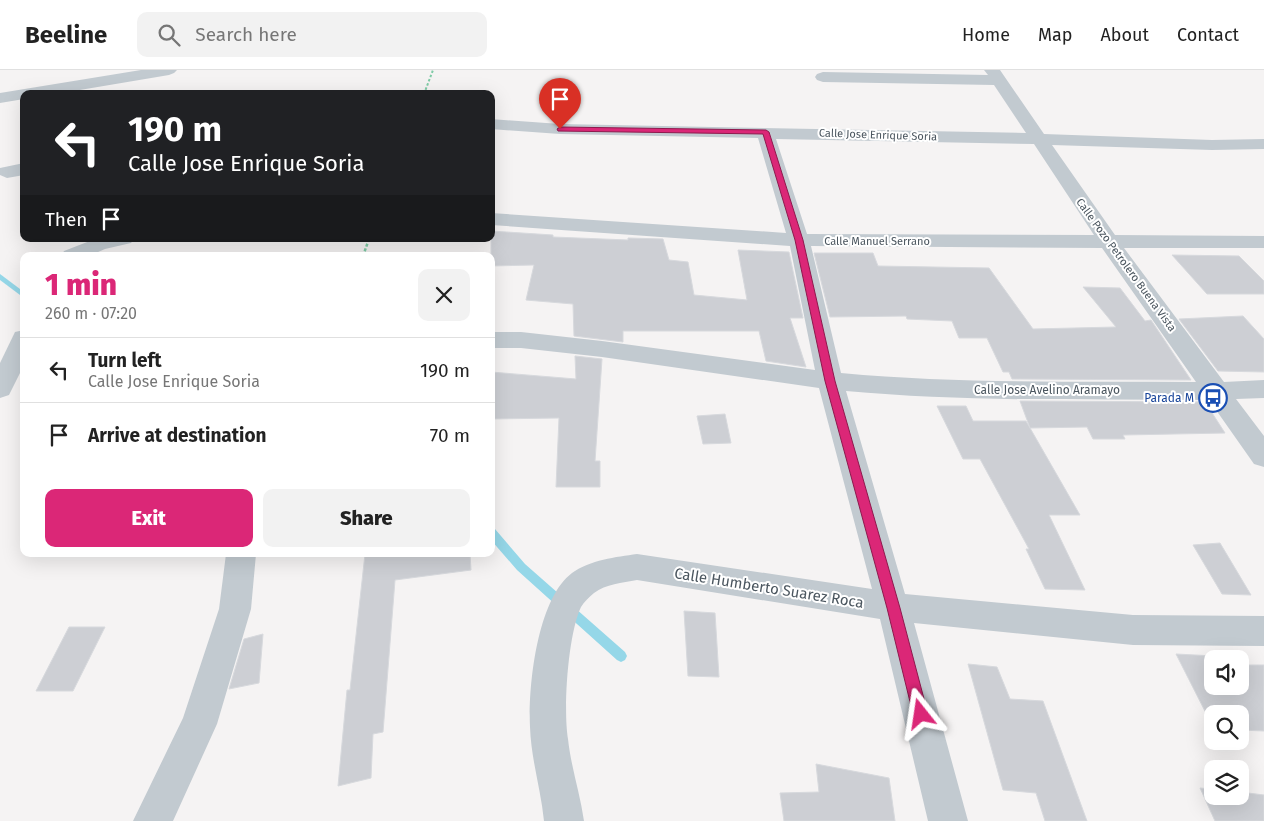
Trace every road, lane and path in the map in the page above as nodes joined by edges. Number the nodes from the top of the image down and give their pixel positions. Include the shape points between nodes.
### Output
1 (169, 70) edge
2 (433, 70) edge
3 (995, 75) edge
4 (823, 77) dead end
5 (49, 90) edge
6 (426, 90) edge
7 (20, 95) edge
8 (0, 98) edge
9 (495, 124) edge
10 (766, 132) junction
11 (1038, 139) junction
12 (1264, 144) edge
13 (495, 219) edge
14 (799, 240) junction
15 (109, 242) edge
16 (1109, 242) junction
17 (1264, 242) edge
18 (81, 252) edge
19 (495, 340) edge
20 (20, 346) edge
21 (830, 381) junction
22 (0, 389) edge
23 (1264, 389) edge
24 (1218, 391) junction
25 (1264, 457) edge
26 (241, 557) edge
27 (893, 608) junction
28 (1264, 631) edge
29 (153, 821) edge
30 (564, 821) edge
31 (948, 821) edge

1 - 5 street
2 - 6 path
3 - 4 street
3 - 11 street, Calle Pozo Petrolero Buena Vista
7 - 8 street
9 - 10 street, Calle Jose Enrique Soria via 560,129
10 - 11 street, Calle Jose Enrique Soria
10 - 14 street
11 - 12 street, Calle Jose Enrique Soria
11 - 16 street, Calle Pozo Petrolero Buena Vista
13 - 14 street, Calle Manuel Serrano
14 - 16 street, Calle Manuel Serrano
14 - 21 street
15 - 18 street
16 - 17 street, Calle Manuel Serrano
16 - 24 street, Calle Pozo Petrolero Buena Vista
19 - 21 street, Calle Jose Avelino Aramayo via 602,349
20 - 22 street
21 - 24 street, Calle Jose Avelino Aramayo via 896,388
21 - 27 street
23 - 24 street, Calle Jose Avelino Aramayo
24 - 25 street, Calle Pozo Petrolero Buena Vista
26 - 29 street via 235,609 198,724
27 - 28 street, Calle Humberto Suarez Roca via 1133,630
27 - 30 street, Calle Humberto Suarez Roca via 636,568 610,572 582,583 568,600 560,625 548,695 548,727
27 - 31 street

